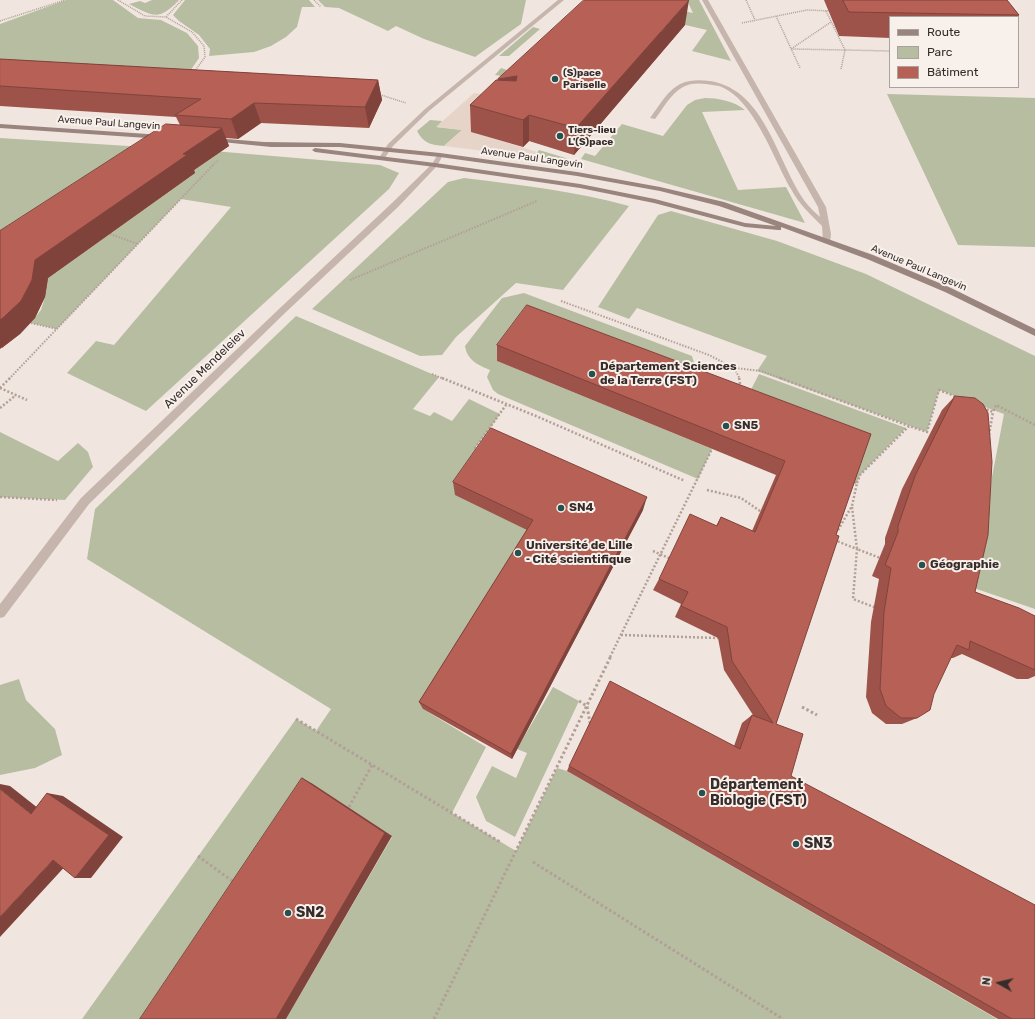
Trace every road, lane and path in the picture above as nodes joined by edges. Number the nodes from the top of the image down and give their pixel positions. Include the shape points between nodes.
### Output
1 (65, 0) edge
2 (118, 0) edge
3 (182, 0) edge
4 (314, 0) edge
5 (561, 0) edge
6 (705, 0) edge
7 (746, 0) edge
8 (321, 7) dead end
9 (826, 11) junction
10 (834, 11) dead end
11 (166, 16) junction
12 (776, 16) junction
13 (755, 20) junction
14 (0, 22) edge
15 (831, 22) junction
16 (722, 28) junction
17 (791, 49) junction
18 (845, 50) junction
19 (889, 51) edge
20 (800, 68) dead end
21 (841, 69) dead end
22 (193, 73) edge
23 (372, 93) edge
24 (427, 110) junction
25 (653, 118) dead end
26 (0, 126) edge
27 (168, 137) edge
28 (207, 140) edge
29 (265, 144) junction
30 (387, 149) junction
31 (440, 155) junction
32 (220, 158) dead end
33 (382, 158) junction
34 (435, 165) junction
35 (539, 200) dead end
36 (826, 226) junction
37 (791, 229) junction
38 (110, 234) edge
39 (827, 241) junction
40 (138, 244) junction
41 (348, 280) dead end
42 (562, 301) dead end
43 (30, 323) dead end
44 (57, 329) junction
45 (1035, 333) edge
46 (734, 368) junction
47 (432, 374) dead end
48 (0, 388) edge
49 (742, 391) edge
50 (16, 395) junction
51 (959, 398) edge
52 (27, 400) dead end
53 (506, 405) junction
54 (979, 406) edge
55 (0, 408) edge
56 (993, 412) junction
57 (1035, 425) edge
58 (909, 426) junction
59 (988, 443) edge
60 (712, 449) edge
61 (485, 452) edge
62 (848, 480) edge
63 (685, 481) dead end
64 (857, 483) junction
65 (707, 490) dead end
66 (0, 497) edge
67 (58, 500) dead end
68 (852, 506) junction
69 (765, 514) edge
70 (857, 548) junction
71 (653, 551) dead end
72 (661, 555) junction
73 (880, 558) dead end
74 (675, 561) edge
75 (874, 607) dead end
76 (0, 613) edge
77 (621, 635) junction
78 (718, 638) edge
79 (579, 701) dead end
80 (587, 706) junction
81 (802, 707) dead end
82 (817, 715) dead end
83 (296, 719) dead end
84 (590, 723) edge
85 (372, 765) junction
86 (349, 807) edge
87 (500, 842) dead end
88 (198, 856) dead end
89 (533, 862) dead end
90 (238, 885) edge
91 (434, 1019) edge
92 (784, 1019) edge

1 - 14 path
2 - 11 path via 145,16
3 - 11 path
4 - 8 path
5 - 24 street
6 - 16 street
7 - 13 path
9 - 10 path
9 - 12 path via 807,10
9 - 15 path
11 - 22 path via 192,32 204,46 205,57
12 - 13 path
12 - 17 path
13 - 16 path
15 - 17 path
15 - 18 path
16 - 36 street via 822,207
17 - 18 path
17 - 20 path
18 - 19 path
18 - 21 path
23 - 24 path
24 - 30 street
25 - 36 street via 679,86 692,82 707,82 723,85 736,92 751,108 804,204
26 - 27 street, Avenue Paul Langevin
28 - 29 street, Avenue Paul Langevin
29 - 30 street, Avenue Paul Langevin via 340,145
29 - 33 street, Avenue Paul Langevin
30 - 31 street, Avenue Paul Langevin
30 - 33 street
31 - 34 street, Avenue Mendeleiev
31 - 37 street, Avenue Paul Langevin via 639,185 721,204
32 - 40 path
33 - 34 street, Avenue Paul Langevin
34 - 37 street, Avenue Paul Langevin via 605,190 745,225
34 - 76 street, Avenue Mendeleiev via 85,501
35 - 41 path
36 - 39 street
37 - 39 street, Avenue Paul Langevin
38 - 40 path
39 - 45 street, Avenue Paul Langevin via 948,290
40 - 44 path
42 - 46 path via 709,355
43 - 44 path
44 - 48 path
46 - 49 path via 740,379
46 - 58 path via 761,371
47 - 53 path
48 - 50 path
50 - 52 path
50 - 55 path
51 - 58 path via 939,390 927,432
53 - 61 path via 475,448
53 - 63 path
54 - 56 path
56 - 57 path via 996,405
56 - 59 path
58 - 64 path via 860,475
60 - 72 path
62 - 64 path
64 - 68 path
65 - 69 path via 741,498
66 - 67 path
68 - 70 path
68 - 70 path via 831,540
70 - 73 path
70 - 75 path via 853,599
71 - 72 path
72 - 74 path
72 - 77 path
77 - 78 path
77 - 80 path
79 - 80 path
80 - 84 path
80 - 91 path
81 - 82 path
83 - 85 path
85 - 86 path
85 - 87 path
88 - 90 path
89 - 92 path

